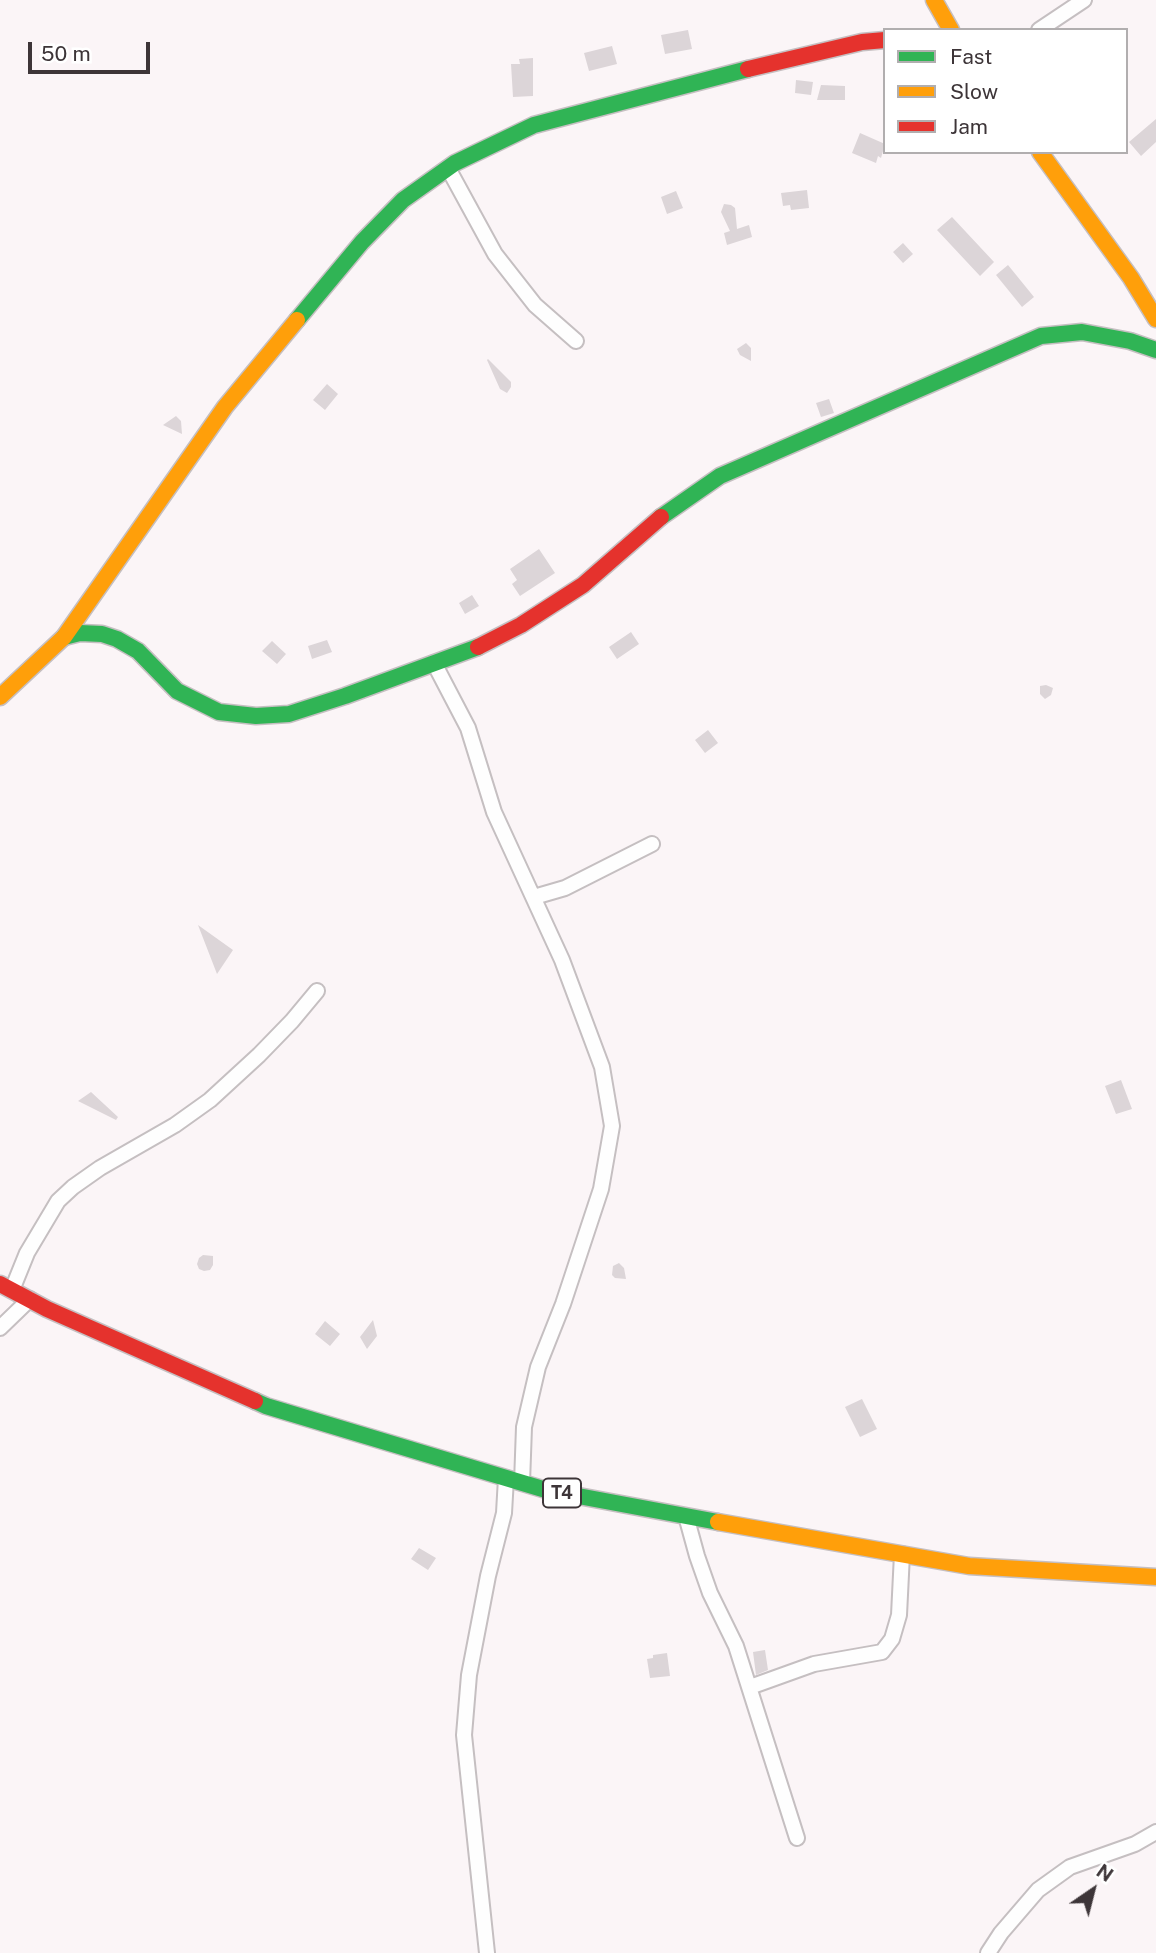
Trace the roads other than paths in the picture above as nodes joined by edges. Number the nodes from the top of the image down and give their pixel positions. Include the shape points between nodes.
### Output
1 (934, 0) edge
2 (1084, 0) edge
3 (950, 28) edge
4 (1042, 28) edge
5 (883, 40) edge
6 (1041, 154) edge
7 (448, 168) junction
8 (1156, 319) edge
9 (576, 341) dead end
10 (1156, 350) edge
11 (64, 637) junction
12 (434, 663) junction
13 (0, 697) edge
14 (652, 844) dead end
15 (534, 897) junction
16 (317, 991) dead end
17 (6, 1287) edge
18 (30, 1299) junction
19 (0, 1328) edge
20 (506, 1478) junction
21 (522, 1483) junction
22 (686, 1516) junction
23 (902, 1554) junction
24 (1156, 1577) edge
25 (750, 1687) junction
26 (1156, 1832) edge
27 (797, 1838) dead end
28 (487, 1953) edge
29 (988, 1953) edge

1 - 3 main road
2 - 4 street
5 - 7 main road via 794,57 534,125
6 - 8 main road
7 - 9 street via 495,254 535,305
7 - 11 main road via 403,200 362,242 225,407
10 - 12 main road via 1082,332 1041,336 982,361 720,476 669,510 583,585 521,625
11 - 12 main road via 80,633 117,639 138,651 177,691 219,712 256,716 289,714
11 - 13 main road
12 - 15 street via 468,728 494,812
14 - 15 street via 565,888
15 - 21 street via 602,1067 612,1126 601,1189 538,1367 524,1427
16 - 17 street via 210,1100 100,1168 58,1201
17 - 18 main road, T4
18 - 19 street
18 - 20 main road, T4 via 266,1406
20 - 21 main road, T4
20 - 28 street via 504,1513 469,1675 464,1735
21 - 22 main road, T4
22 - 23 main road, T4
22 - 25 street via 710,1593
23 - 24 main road, T4 via 969,1566
23 - 25 street via 899,1615 892,1639 882,1652 814,1664
25 - 27 street
26 - 29 street via 1070,1867 1038,1890

